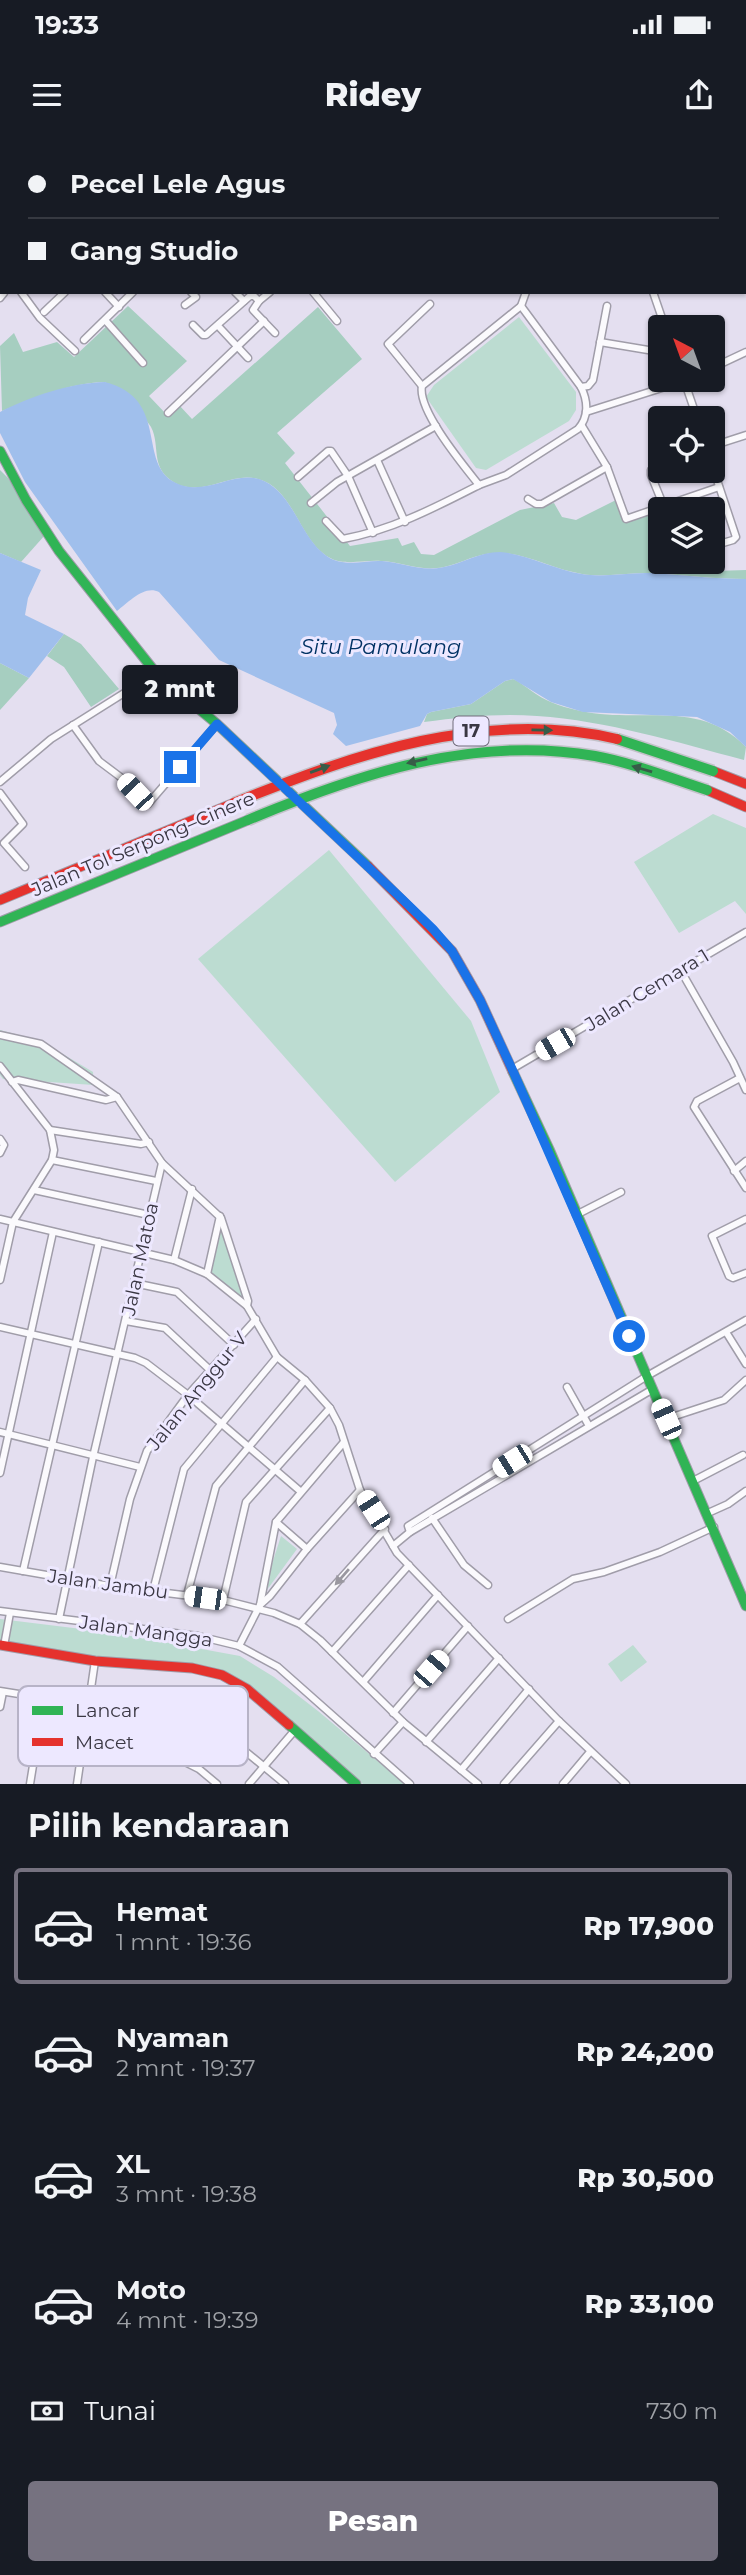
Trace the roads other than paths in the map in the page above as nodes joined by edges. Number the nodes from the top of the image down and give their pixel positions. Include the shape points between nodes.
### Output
1 (22, 294) edge
2 (63, 294) edge
3 (107, 294) edge
4 (132, 294) edge
5 (196, 294) edge
6 (237, 294) edge
7 (268, 294) edge
8 (315, 294) edge
9 (525, 294) edge
10 (654, 294) edge
11 (259, 301) junction
12 (244, 302) junction
13 (430, 304) dead end
14 (186, 305) dead end
15 (521, 306) junction
16 (607, 306) dead end
17 (119, 307) junction
18 (44, 312) dead end
19 (661, 315) edge
20 (105, 320) junction
21 (264, 321) junction
22 (337, 321) dead end
23 (193, 325) dead end
24 (220, 328) dead end
25 (275, 333) dead end
26 (84, 340) dead end
27 (600, 342) junction
28 (236, 346) junction
29 (648, 350) edge
30 (75, 351) dead end
31 (746, 352) edge
32 (248, 358) dead end
33 (725, 362) edge
34 (143, 363) dead end
35 (422, 386) junction
36 (581, 387) junction
37 (648, 392) edge
38 (586, 412) junction
39 (168, 413) dead end
40 (436, 426) junction
41 (582, 426) junction
42 (746, 435) edge
43 (725, 442) edge
44 (0, 451) edge
45 (377, 460) junction
46 (607, 467) junction
47 (348, 476) junction
48 (298, 477) dead end
49 (718, 483) edge
50 (479, 485) junction
51 (719, 487) junction
52 (698, 497) edge
53 (722, 497) edge
54 (528, 499) dead end
55 (311, 503) dead end
56 (725, 505) edge
57 (648, 512) edge
58 (326, 521) dead end
59 (405, 522) junction
60 (373, 533) junction
61 (725, 542) edge
62 (156, 673) junction
63 (74, 724) junction
64 (217, 724) junction
65 (0, 782) edge
66 (746, 784) edge
67 (0, 793) edge
68 (746, 807) edge
69 (25, 867) dead end
70 (0, 900) edge
71 (0, 922) edge
72 (746, 932) edge
73 (681, 971) junction
74 (0, 1035) edge
75 (0, 1066) edge
76 (512, 1069) junction
77 (742, 1079) edge
78 (12, 1082) junction
79 (746, 1090) edge
80 (117, 1097) junction
81 (50, 1130) junction
82 (0, 1139) edge
83 (149, 1142) junction
84 (0, 1153) edge
85 (52, 1160) junction
86 (746, 1161) edge
87 (162, 1163) junction
88 (734, 1171) junction
89 (156, 1181) junction
90 (746, 1188) edge
91 (192, 1189) junction
92 (34, 1190) junction
93 (621, 1192) dead end
94 (149, 1215) junction
95 (576, 1215) junction
96 (220, 1216) junction
97 (0, 1219) edge
98 (746, 1219) edge
99 (13, 1222) junction
100 (53, 1232) junction
101 (99, 1242) junction
102 (141, 1252) junction
103 (2, 1257) edge
104 (174, 1260) junction
105 (746, 1273) edge
106 (206, 1274) junction
107 (0, 1280) edge
108 (134, 1283) junction
109 (247, 1306) junction
110 (256, 1319) junction
111 (746, 1320) edge
112 (126, 1321) junction
113 (0, 1327) edge
114 (726, 1332) junction
115 (31, 1335) junction
116 (74, 1345) junction
117 (233, 1345) junction
118 (117, 1355) junction
119 (277, 1357) junction
120 (746, 1364) edge
121 (211, 1370) junction
122 (647, 1376) junction
123 (305, 1380) junction
124 (746, 1380) edge
125 (567, 1387) dead end
126 (653, 1390) junction
127 (188, 1395) junction
128 (330, 1408) junction
129 (583, 1416) junction
130 (666, 1419) junction
131 (222, 1424) junction
132 (589, 1426) junction
133 (0, 1432) edge
134 (9, 1434) junction
135 (344, 1442) junction
136 (51, 1446) junction
137 (248, 1447) junction
138 (743, 1455) dead end
139 (93, 1457) junction
140 (512, 1461) junction
141 (140, 1467) junction
142 (517, 1468) junction
143 (274, 1470) junction
144 (0, 1473) edge
145 (693, 1481) junction
146 (485, 1482) junction
147 (360, 1490) junction
148 (746, 1491) edge
149 (300, 1492) junction
150 (708, 1513) junction
151 (432, 1518) junction
152 (276, 1522) junction
153 (714, 1527) junction
154 (385, 1529) junction
155 (410, 1532) junction
156 (393, 1546) junction
157 (306, 1549) junction
158 (409, 1565) junction
159 (0, 1567) edge
160 (23, 1571) junction
161 (66, 1580) junction
162 (488, 1585) dead end
163 (110, 1587) junction
164 (153, 1591) junction
165 (187, 1595) junction
166 (438, 1595) junction
167 (223, 1600) junction
168 (746, 1606) edge
169 (259, 1607) junction
170 (0, 1611) edge
171 (10, 1613) junction
172 (59, 1619) junction
173 (508, 1619) dead end
174 (300, 1625) junction
175 (468, 1626) junction
176 (2, 1646) edge
177 (239, 1646) junction
178 (332, 1652) junction
179 (499, 1658) junction
180 (95, 1661) junction
181 (363, 1682) junction
182 (90, 1686) edge
183 (242, 1686) edge
184 (529, 1689) junction
185 (248, 1690) edge
186 (1, 1691) edge
187 (0, 1707) edge
188 (393, 1713) junction
189 (559, 1721) junction
190 (403, 1722) junction
191 (295, 1730) junction
192 (426, 1742) junction
193 (590, 1752) junction
194 (248, 1753) edge
195 (374, 1754) junction
196 (33, 1766) edge
197 (80, 1766) edge
198 (193, 1766) edge
199 (265, 1766) junction
200 (461, 1770) junction
201 (30, 1784) edge
202 (77, 1784) edge
203 (217, 1784) edge
204 (249, 1784) edge
205 (285, 1784) edge
206 (356, 1784) edge
207 (410, 1784) edge
208 (478, 1784) edge
209 (504, 1784) edge
210 (562, 1784) edge
211 (626, 1784) edge

1 - 30 street
2 - 18 street
3 - 17 street
4 - 17 street
5 - 14 street
6 - 12 street
7 - 11 street
8 - 22 street
9 - 15 street
10 - 19 street
11 - 12 street via 253,296
11 - 21 street via 253,310
12 - 23 street via 206,335
13 - 35 street via 388,344
15 - 35 street
15 - 36 street
16 - 27 street
17 - 20 street
20 - 26 street
20 - 34 street
21 - 25 street
21 - 28 street
24 - 28 street
27 - 29 street
27 - 36 street via 593,380
28 - 32 street
28 - 39 street
31 - 33 street
35 - 40 street via 421,397
36 - 38 street
37 - 38 street
38 - 41 street
40 - 45 street
40 - 50 street
41 - 46 street
41 - 50 street via 506,475
42 - 43 street
44 - 62 main road via 59,551
45 - 47 street
45 - 59 street
46 - 54 street via 542,504
46 - 57 street via 626,519
47 - 48 street via 329,451
47 - 55 street
47 - 60 street
49 - 51 street
50 - 59 street
51 - 52 street
51 - 53 street
56 - 61 street via 736,537
58 - 60 street via 343,539
59 - 60 street
62 - 63 street
62 - 64 main road
63 - 64 street via 99,761 148,804
63 - 65 street
64 - 76 main road via 452,951
70 -> 66 main road, Jalan Tol Serpong–Cinere / 17, bridge via 369,751 459,732 565,730 620,740
67 - 69 street via 23,824 5,843
68 -> 71 main road, Jalan Tol Serpong–Cinere / 17, bridge via 613,760 558,752 463,752 375,771 312,793
72 - 73 street, Jalan Cemara 1
73 - 76 street, Jalan Cemara 1
73 - 77 street
74 - 80 street via 41,1044
75 - 78 street
76 - 95 main road
77 - 79 street
77 - 88 street via 697,1101 694,1107
78 - 80 street via 106,1100
78 - 81 street
80 - 83 street
81 - 83 street
81 - 85 street
82 - 84 street via 4,1145
83 - 87 street
85 - 89 street
85 - 92 street
86 - 88 street
87 - 89 street, Jalan Matoa
87 - 91 street
88 - 90 street
89 - 94 street, Jalan Matoa
91 - 96 street
91 - 104 street
92 - 94 street
92 - 99 street
93 - 95 street
94 - 102 street, Jalan Matoa
95 - 122 main road
96 - 106 street
96 - 109 street
97 - 99 street
98 - 105 street via 712,1236 731,1278
99 - 100 street
99 - 103 street
100 - 101 street
100 - 115 street
101 - 102 street
101 - 116 street
102 - 104 street
102 - 108 street, Jalan Matoa
103 - 107 street
104 - 106 street
106 - 109 street
108 - 112 street, Jalan Matoa
108 - 117 street via 177,1292
109 - 110 street
110 - 117 street, Jalan Anggur V
110 - 119 street
111 - 114 street
112 - 118 street, Jalan Matoa
112 - 121 street via 165,1328
113 - 115 street
114 - 120 street
114 - 122 street
115 - 116 street
115 - 134 street
116 - 118 street
116 - 136 street
117 - 121 street, Jalan Anggur V
118 - 127 street via 146,1363
118 - 139 street, Jalan Matoa
119 - 123 street
119 - 131 street
121 - 127 street, Jalan Anggur V
122 - 126 main road
122 - 129 street
123 - 128 street
123 - 137 street
124 - 130 street via 724,1400
125 - 129 street
126 - 130 main road
126 - 132 street
127 - 131 street
127 - 141 street, Jalan Anggur V via 151,1444
128 - 135 street
128 - 143 street
129 - 132 street
129 - 140 street
130 - 145 main road
131 - 137 street
131 - 164 street via 181,1475
132 - 142 street
133 - 134 street
134 - 136 street
134 - 144 street
135 - 147 street
135 - 149 street
136 - 139 street
136 - 160 street
137 - 143 street
137 - 165 street via 213,1491
138 - 145 street
139 - 141 street
139 - 161 street
140 - 142 street
140 - 146 street
141 - 163 street, Jalan Anggur V
142 - 146 street
143 - 149 street
143 - 167 street via 246,1502
145 - 150 main road
146 - 151 street
146 - 155 street via 408,1526
147 - 154 street
147 - 157 street
148 - 150 street
149 - 152 street
150 - 153 main road
151 - 155 street
151 - 162 street via 464,1565
152 - 157 street
152 - 169 street
153 - 168 main road
153 - 173 street via 660,1552 573,1579
154 - 156 street
154 -> 174 street
155 - 156 street
156 - 158 street
157 - 169 street
158 - 166 street
158 - 178 street
159 - 160 street, Jalan Jambu
160 - 161 street, Jalan Jambu
161 - 163 street, Jalan Jambu
161 - 172 street
163 - 164 street, Jalan Jambu
164 - 165 street, Jalan Jambu
165 - 167 street, Jalan Jambu
166 - 175 street
166 - 181 street
167 - 169 street, Jalan Jambu
169 - 174 street, Jalan Jambu
169 - 177 street
170 - 171 street, Jalan Mangga
171 - 172 street, Jalan Mangga
171 - 176 street
172 - 177 street, Jalan Mangga via 198,1636
174 - 178 street, Jalan Jambu
175 - 179 street
175 - 188 street
176 - 180 main road
177 - 195 street, Jalan Mangga via 278,1667
178 - 181 street, Jalan Jambu
179 - 184 street
179 - 192 street
180 - 182 street
180 - 183 main road via 192,1668 222,1675
181 - 188 street, Jalan Jambu
184 - 189 street
184 - 200 street
185 - 191 main road
186 - 187 street
188 - 190 street, Jalan Jambu
189 - 193 street
189 - 209 street
190 - 192 street, Jalan Jambu
190 - 195 street
191 - 199 street
191 - 206 main road
192 - 200 street, Jalan Jambu
193 - 210 street
193 - 211 street
194 - 199 street
195 - 207 street, Jalan Mangga
196 - 201 street
197 - 202 street
198 - 203 street
199 - 204 street
199 - 205 street
200 - 208 street, Jalan Jambu

